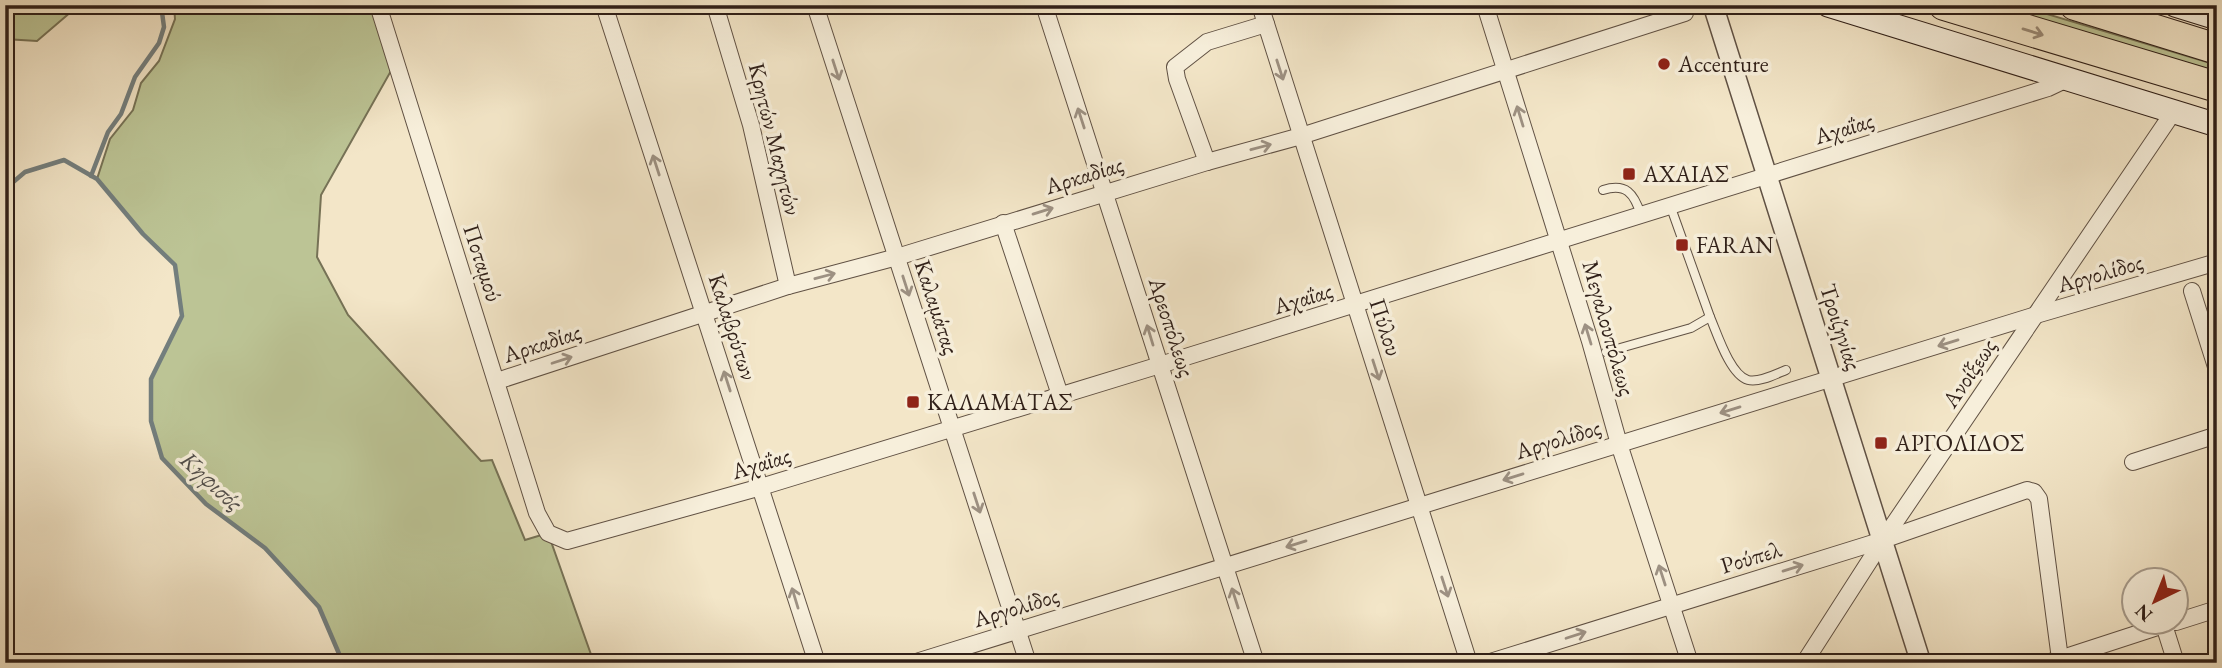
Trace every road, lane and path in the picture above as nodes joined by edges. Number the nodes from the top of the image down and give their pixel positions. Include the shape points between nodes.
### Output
1 (378, 5) edge
2 (604, 5) edge
3 (715, 5) edge
4 (815, 5) edge
5 (1044, 5) edge
6 (1260, 5) edge
7 (1485, 5) edge
8 (1713, 5) edge
9 (1828, 5) edge
10 (1944, 5) edge
11 (2075, 5) edge
12 (2175, 5) edge
13 (2214, 5) edge
14 (1685, 13) dead end
15 (2216, 18) edge
16 (1266, 24) junction
17 (2217, 49) edge
18 (1506, 72) junction
19 (2069, 78) junction
20 (2217, 87) edge
21 (2174, 111) junction
22 (2217, 125) edge
23 (1301, 136) junction
24 (1207, 162) junction
25 (1767, 176) junction
26 (1602, 190) dead end
27 (1105, 193) junction
28 (1670, 205) junction
29 (1641, 215) junction
30 (1003, 223) junction
31 (1559, 240) junction
32 (897, 257) junction
33 (2217, 262) edge
34 (788, 286) junction
35 (2192, 291) dead end
36 (1355, 305) junction
37 (705, 314) junction
38 (2036, 315) junction
39 (1710, 317) junction
40 (1606, 352) dead end
41 (1160, 365) junction
42 (1786, 370) dead end
43 (2217, 370) edge
44 (1831, 379) junction
45 (497, 381) junction
46 (1060, 395) junction
47 (953, 427) junction
48 (2217, 435) edge
49 (1619, 444) junction
50 (2133, 462) dead end
51 (761, 487) junction
52 (1419, 506) junction
53 (548, 533) joint
54 (1883, 540) junction
55 (1225, 566) junction
56 (1672, 604) junction
57 (2217, 609) edge
58 (2190, 617) edge
59 (1018, 631) junction
60 (2131, 636) edge
61 (2173, 636) edge
62 (2053, 661) edge
63 (817, 663) edge
64 (913, 663) edge
65 (1028, 663) edge
66 (1256, 663) edge
67 (1469, 663) edge
68 (1487, 663) edge
69 (1690, 663) edge
70 (1804, 663) edge
71 (1921, 663) edge
72 (2176, 663) edge

1 - 45 street, Ποταμού
37 -> 2 street, Καλαβρύτων
3 - 34 street, Κρητών Μαχητών via 751,125
4 -> 32 street, Καλαμάτας
27 -> 5 street, Αρεοπόλεως
6 - 16 street, Πύλου
7 - 18 street, Μεγαλουπόλεως
8 - 25 street, Τροιζηνίας
9 - 19 main road
10 -> 20 highway
11 - 17 highway
12 - 15 main road
13 - 15 street
14 - 18 street, Αρκαδίας
16 -> 23 street, Πύλου
16 - 24 street via 1207,42 1175,67
18 - 23 street, Αρκαδίας
31 -> 18 street, Μεγαλουπόλεως
19 - 21 main road
19 - 25 street, Αχαΐας
21 - 22 main road
21 - 38 street, Ανοίξεως
24 -> 23 street, Αρκαδίας
23 - 36 street, Πύλου
24 - 27 street, Αρκαδίας
25 - 28 street, Αχαΐας
25 - 44 street, Τροιζηνίας
26 - 29 lane via 1628,190
30 -> 27 street, Αρκαδίας
41 -> 27 street, Αρεοπόλεως
28 - 29 street, Αχαΐας
28 - 39 lane
29 - 31 street, Αχαΐας
30 - 32 street, Αρκαδίας
30 - 46 street
31 - 36 street, Αχαΐας
49 -> 31 street, Μεγαλουπόλεως
34 -> 32 street, Αρκαδίας
32 -> 47 street, Καλαμάτας
33 - 38 street, Αργολίδος
34 - 37 street, Αρκαδίας
35 - 43 street
36 - 41 street, Αχαΐας
36 -> 52 street, Πύλου
45 -> 37 street, Αρκαδίας
51 -> 37 street, Καλαβρύτων
38 -> 44 street, Αργολίδος
38 - 54 street, Ανοίξεως
39 - 40 lane via 1691,328
39 - 42 lane via 1734,371 1748,380
41 - 46 street, Αχαΐας
41 - 55 street, Αρεοπόλεως
44 -> 49 street, Αργολίδος
44 - 54 street, Τροιζηνίας
45 - 53 street, Ποταμού via 537,513
46 - 47 street, Αχαΐας
47 - 51 street, Αχαΐας
47 -> 59 street, Καλαμάτας
48 - 50 street
49 -> 52 street, Αργολίδος
56 -> 49 street, Μεγαλουπόλεως
51 - 53 street, Αχαΐας via 567,541
63 -> 51 street, Καλαβρύτων
52 -> 55 street, Αργολίδος
52 -> 67 street, Πύλου
56 -> 54 street, Ρούπελ
54 - 62 street, Ρούπελ via 2027,490 2034,492 2039,499
54 - 70 street, Ανοίξεως
54 - 71 street, Τροιζηνίας
55 - 59 street, Αργολίδος
66 -> 55 street, Αρεοπόλεως
68 -> 56 street, Ρούπελ
56 - 69 street, Μεγαλουπόλεως
57 - 58 street
59 - 64 street, Αργολίδος
59 - 65 street, Καλαμάτας
60 - 62 street
61 - 72 street

